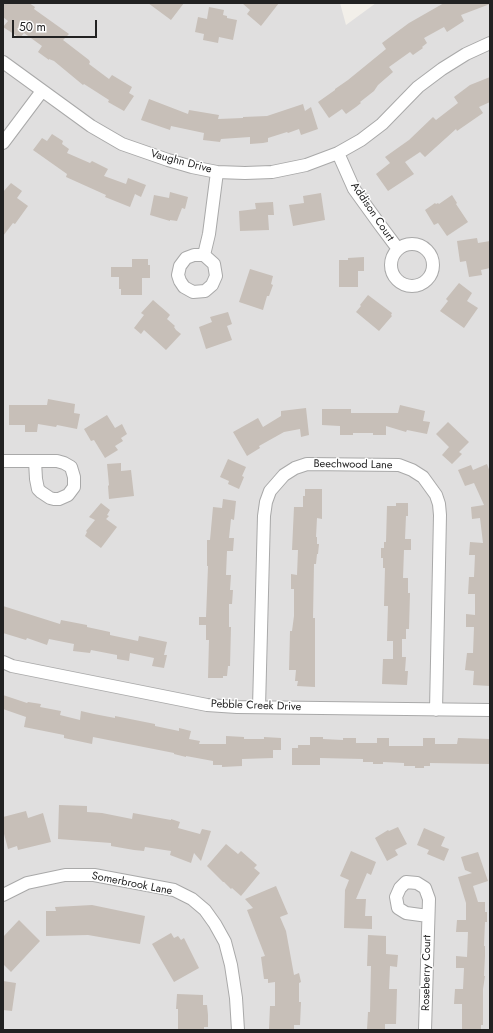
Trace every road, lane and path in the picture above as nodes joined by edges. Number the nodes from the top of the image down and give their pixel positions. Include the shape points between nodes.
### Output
1 (490, 43) edge
2 (3, 62) edge
3 (42, 91) junction
4 (3, 143) edge
5 (338, 153) junction
6 (217, 172) junction
7 (398, 249) dead end
8 (204, 255) dead end
9 (3, 461) edge
10 (35, 462) dead end
11 (3, 662) edge
12 (259, 707) junction
13 (436, 710) junction
14 (490, 710) edge
15 (3, 895) edge
16 (428, 916) dead end
17 (238, 1030) edge
18 (425, 1030) edge

1 - 5 street, Vaughn Drive via 442,69 418,87 382,124
2 - 3 street, Vaughn Drive
3 - 4 street
3 - 6 street, Vaughn Drive via 91,126 122,144 174,162
5 - 6 street, Vaughn Drive via 272,172
5 - 7 street, Addison Court via 354,189
6 - 8 street
9 - 10 street
11 - 12 street, Pebble Creek Drive via 12,666 206,704
12 - 13 street, Pebble Creek Drive
12 - 13 street, Beechwood Lane via 264,516 270,491 284,475 307,464 399,465 423,477 436,495 439,504
13 - 14 street, Pebble Creek Drive
15 - 17 street, Somerbrook Lane via 27,883 72,875 94,876 174,890 192,899 216,924 224,942 231,965
16 - 18 street, Roseberry Court

